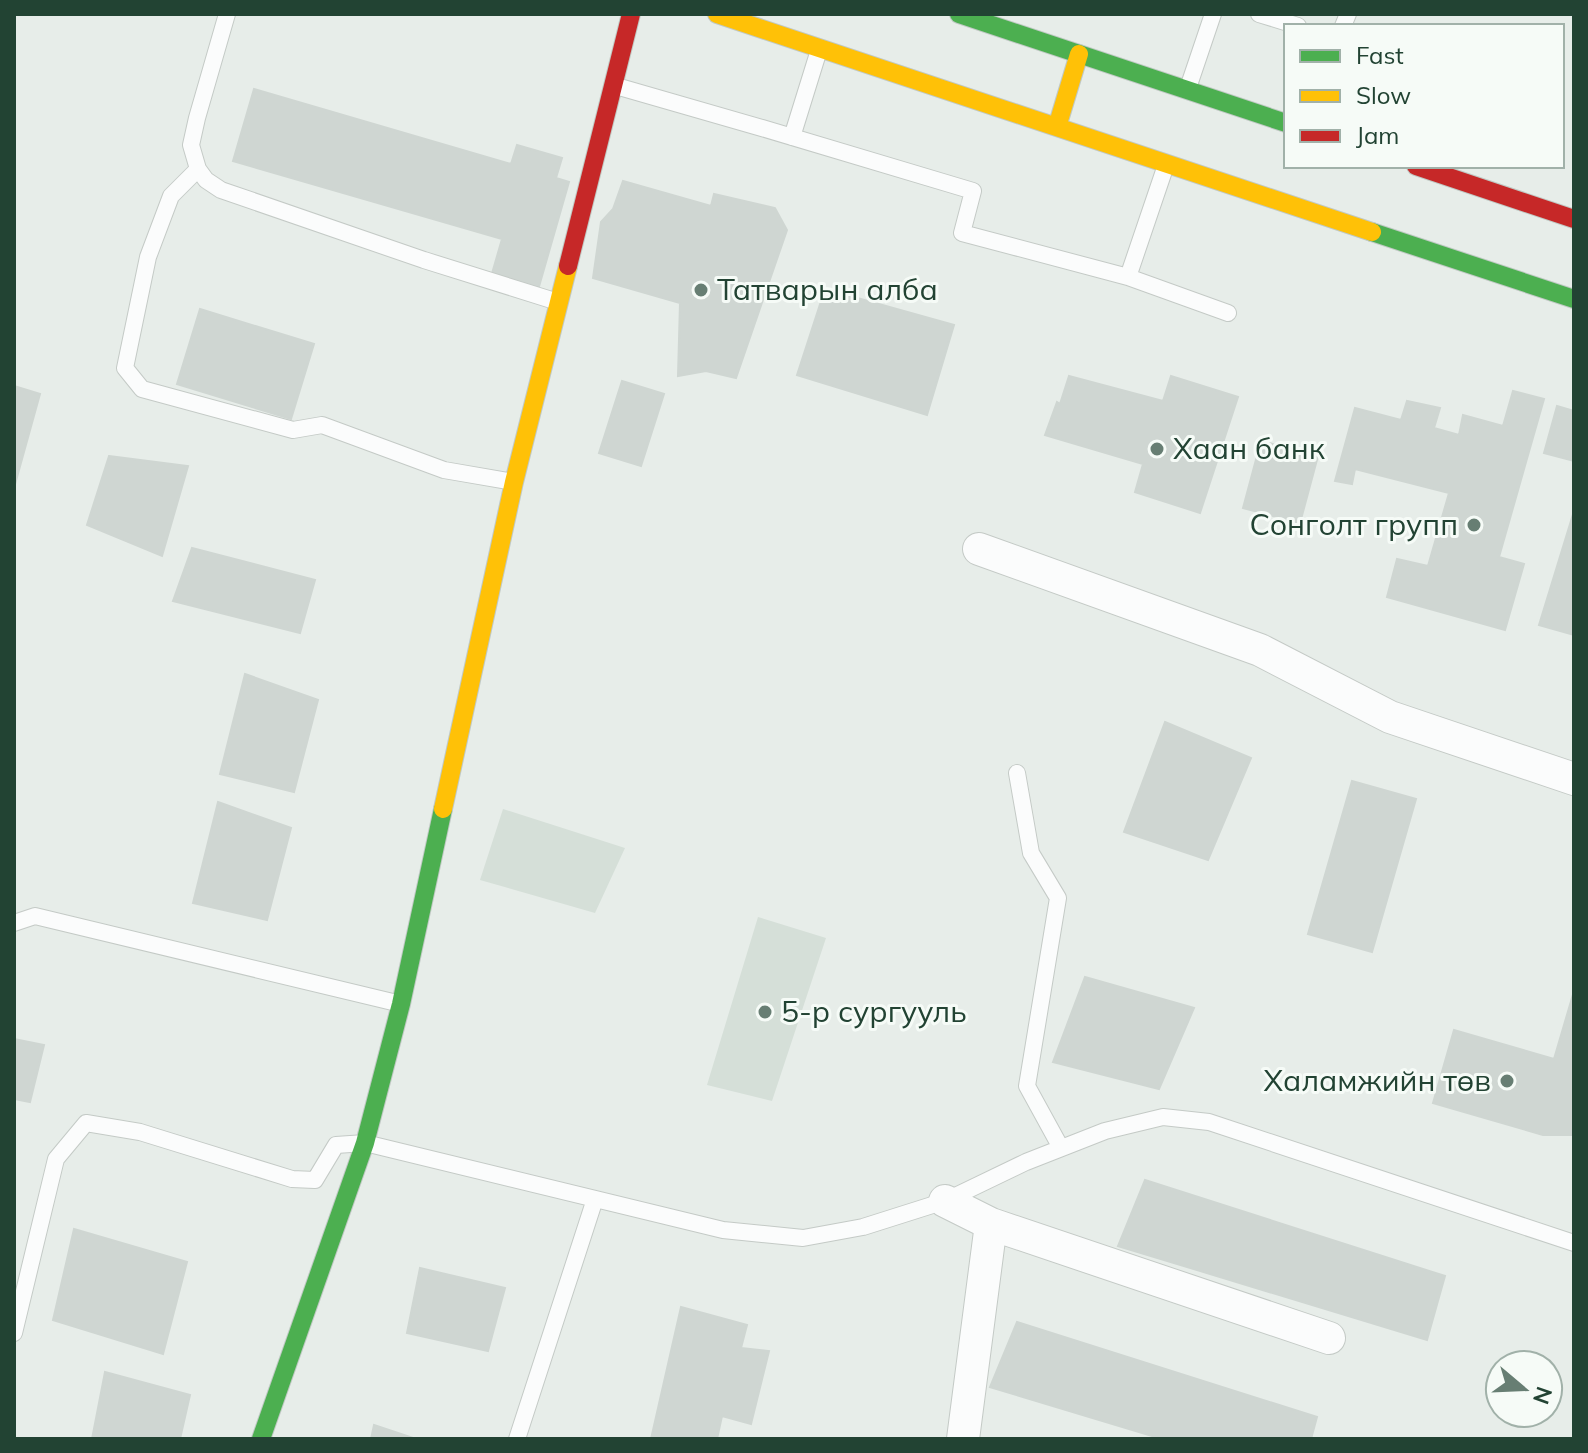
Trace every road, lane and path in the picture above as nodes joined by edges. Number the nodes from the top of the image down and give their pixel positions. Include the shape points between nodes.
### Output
1 (227, 14) edge
2 (631, 14) edge
3 (717, 14) edge
4 (959, 14) edge
5 (1213, 14) edge
6 (1259, 14) edge
7 (1292, 24) edge
8 (820, 49) junction
9 (1079, 54) junction
10 (613, 86) junction
11 (1188, 90) junction
12 (1284, 122) edge
13 (1057, 127) junction
14 (792, 137) junction
15 (1166, 164) junction
16 (1422, 168) edge
17 (198, 169) junction
18 (1574, 219) edge
19 (1128, 277) junction
20 (1574, 299) edge
21 (560, 303) junction
22 (1228, 313) dead end
23 (514, 482) junction
24 (979, 549) dead end
25 (1017, 773) dead end
26 (1574, 779) edge
27 (14, 923) edge
28 (401, 1004) junction
29 (365, 1143) junction
30 (1061, 1148) junction
31 (595, 1199) junction
32 (945, 1201) junction
33 (991, 1224) junction
34 (1574, 1243) edge
35 (14, 1333) edge
36 (1329, 1338) dead end
37 (261, 1439) edge
38 (517, 1439) edge
39 (963, 1439) edge

1 - 17 lane via 191,145
2 - 10 main road
3 - 8 main road
4 - 9 main road
5 - 11 lane
6 - 7 lane
8 - 13 main road
8 - 14 lane
9 - 11 main road
9 - 13 main road
10 - 14 lane
10 - 21 main road
11 - 12 main road
13 - 15 main road
14 - 19 lane via 973,191 962,233
15 - 19 lane
15 - 20 main road
16 - 18 main road
17 - 21 lane via 221,190
17 - 23 lane via 171,196 148,257 125,368 142,389 293,430 322,425 444,470
19 - 22 lane
21 - 23 main road
23 - 28 main road
24 - 26 street via 1260,650 1390,717
25 - 30 lane via 1031,853 1058,898 1027,1086
27 - 28 lane via 35,916
28 - 29 main road
29 - 31 lane
29 - 35 lane via 336,1145 315,1180 292,1179 140,1132 86,1123 56,1159
29 - 37 main road
30 - 32 lane
30 - 34 lane via 1163,1117 1209,1122
31 - 32 lane via 723,1230 803,1238 863,1227
31 - 38 lane
32 - 33 street
33 - 36 street
33 - 39 street

